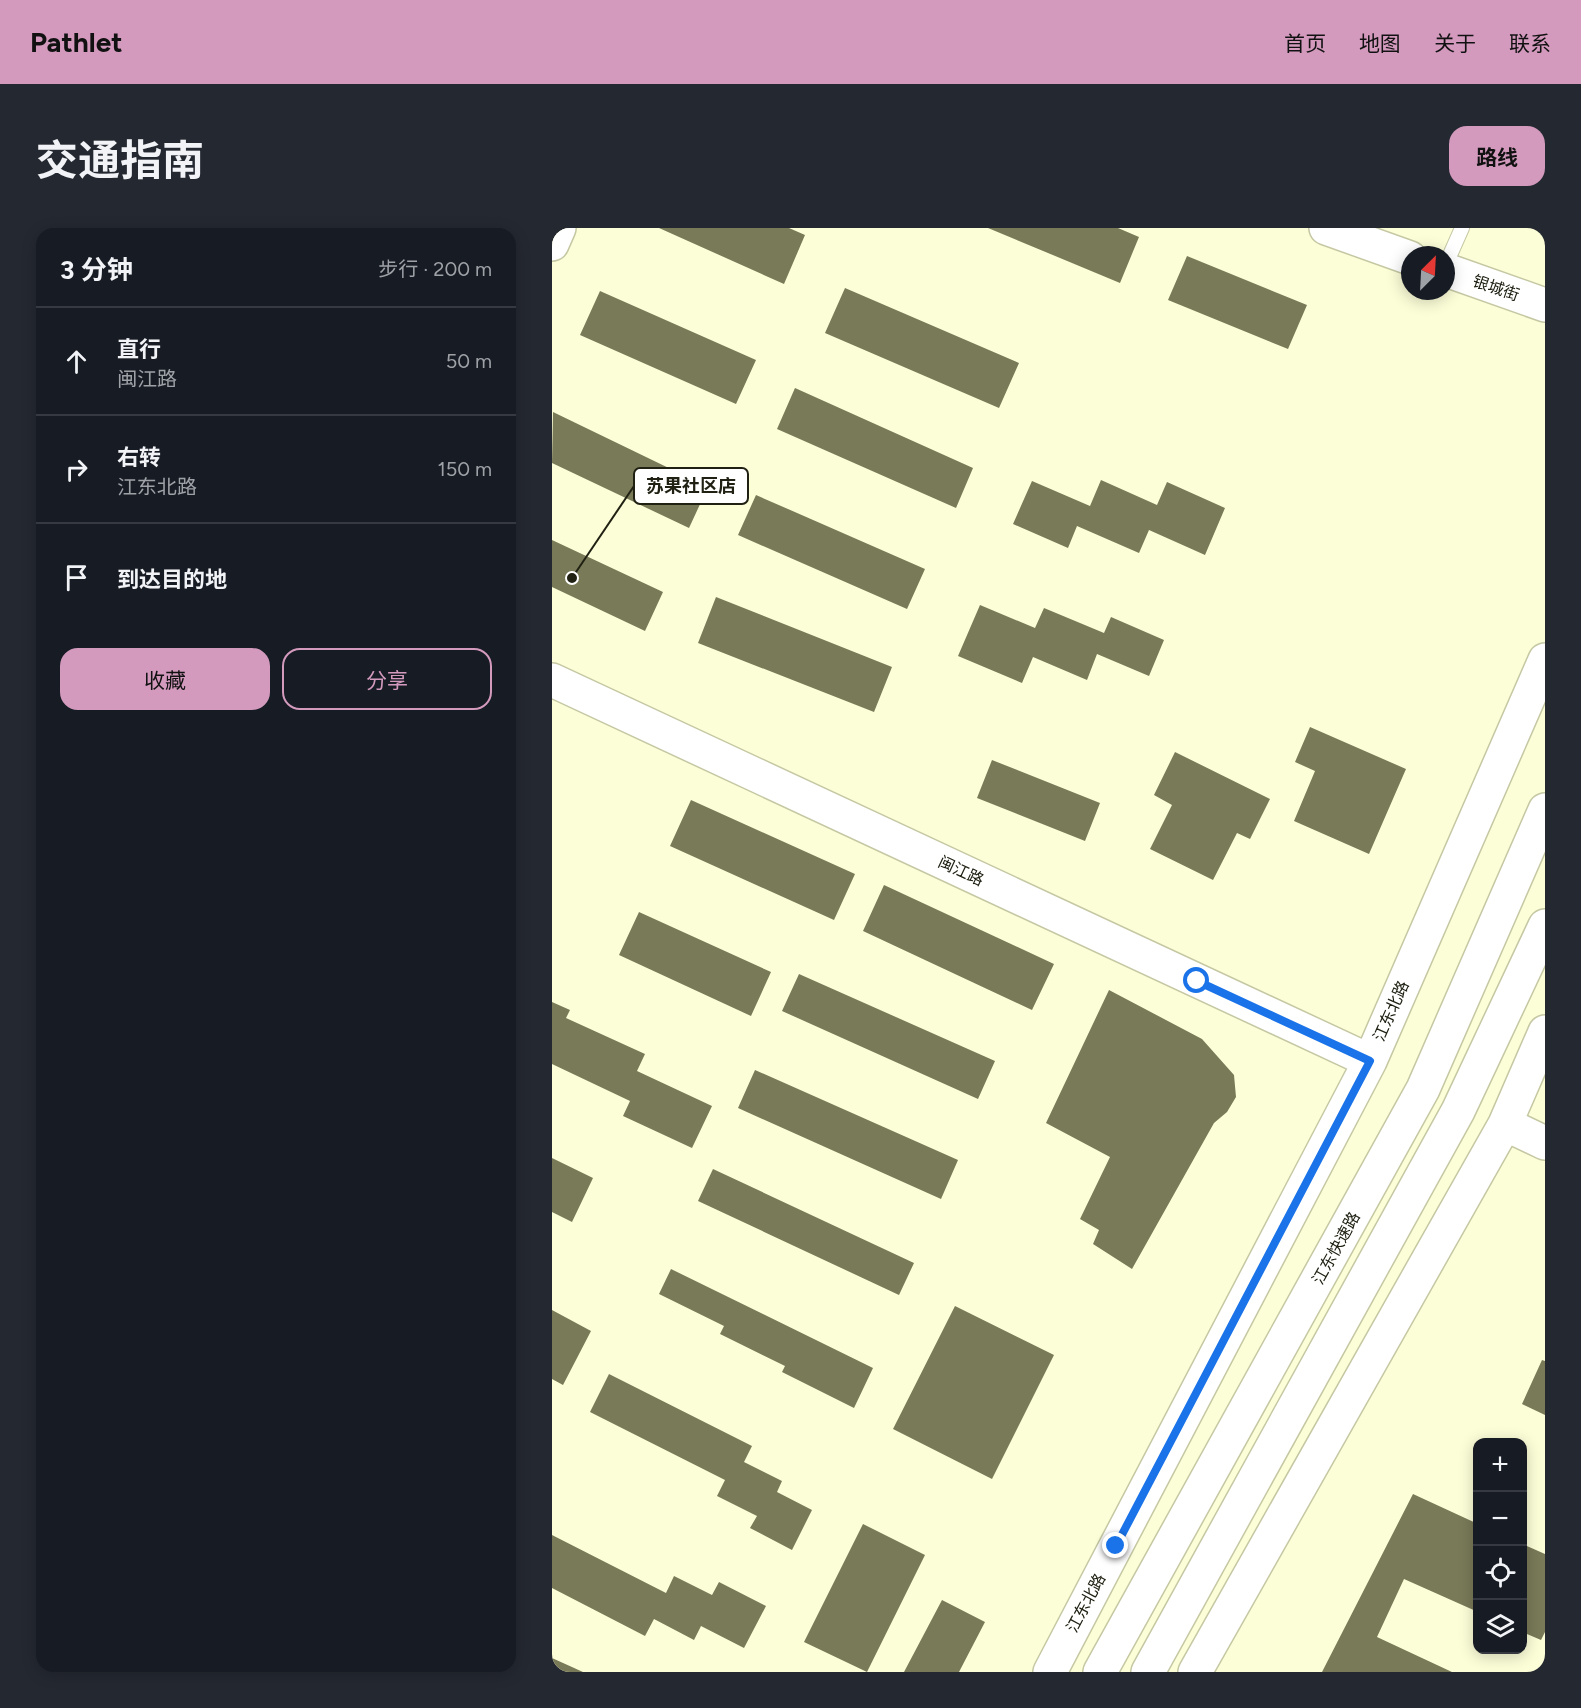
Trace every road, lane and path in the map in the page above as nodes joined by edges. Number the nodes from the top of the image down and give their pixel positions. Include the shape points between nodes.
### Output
1 (560, 228) edge
2 (1326, 228) edge
3 (1462, 228) edge
4 (552, 244) edge
5 (1454, 246) edge
6 (1401, 255) edge
7 (1455, 273) edge
8 (1545, 305) edge
9 (1545, 660) edge
10 (552, 680) edge
11 (1545, 810) edge
12 (1545, 926) edge
13 (1545, 1032) edge
14 (1370, 1061) junction
15 (1505, 1124) junction
16 (1545, 1143) edge
17 (1050, 1672) edge
18 (1101, 1672) edge
19 (1148, 1672) edge
20 (1196, 1672) edge

1 - 4 main road
2 - 6 main road
3 - 5 lane
7 - 8 main road, 银城街
9 - 14 main road, 江东北路
10 - 14 main road, 闽江路
11 - 18 main road, 江东快速路 via 1424,1089
12 - 19 main road via 1458,1111
13 - 15 main road
14 - 17 main road, 江东北路
15 - 16 main road
15 - 20 main road

